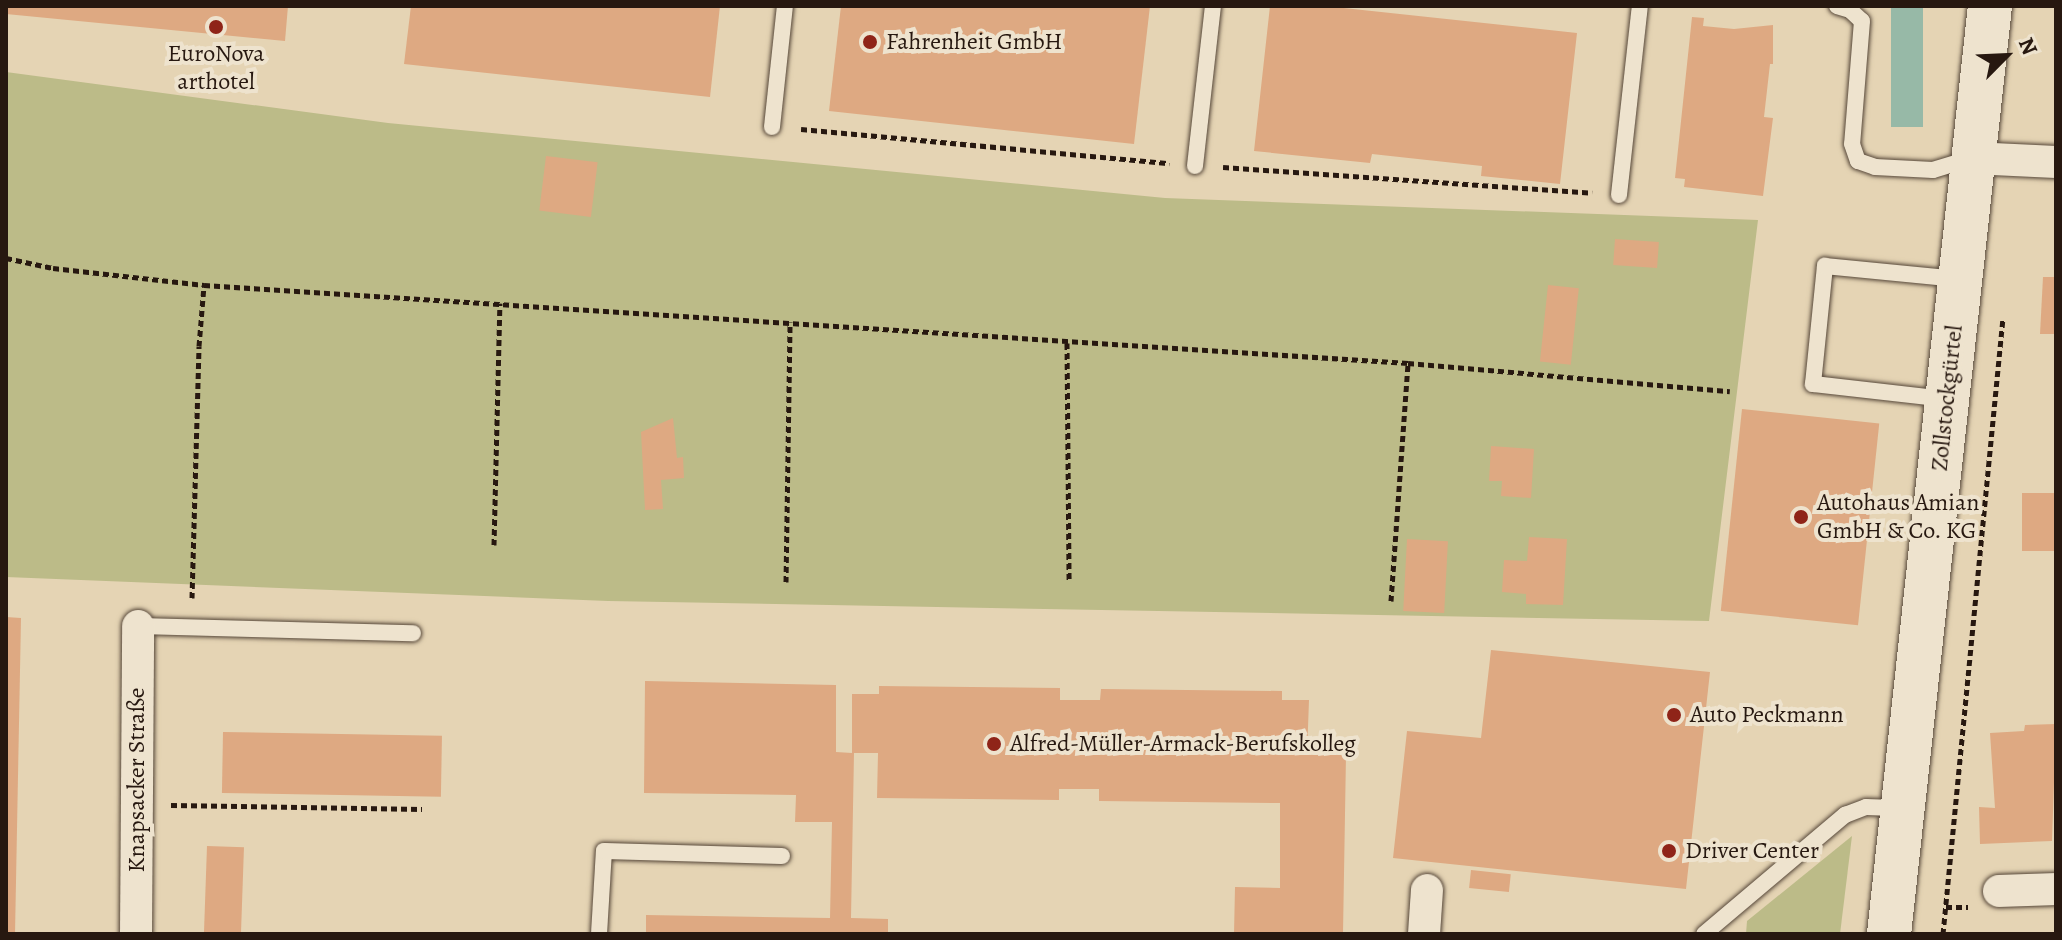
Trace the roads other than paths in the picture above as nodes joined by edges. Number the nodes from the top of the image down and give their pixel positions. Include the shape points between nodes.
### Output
1 (785, 6) edge
2 (1213, 6) edge
3 (1640, 6) edge
4 (1837, 6) edge
5 (1990, 6) edge
6 (772, 127) dead end
7 (1972, 158) junction
8 (2056, 162) edge
9 (1195, 166) dead end
10 (1619, 195) dead end
11 (1959, 279) junction
12 (1947, 399) junction
13 (138, 626) joint
14 (413, 633) dead end
15 (1903, 808) junction
16 (782, 856) dead end
17 (2056, 889) edge
18 (1427, 890) dead end
19 (1999, 891) dead end
20 (136, 934) edge
21 (599, 934) edge
22 (1424, 934) edge
23 (1704, 934) edge
24 (1889, 934) edge

1 - 6 lane
2 - 9 lane
3 - 10 lane
4 - 7 lane via 1862,21 1852,144 1858,161 1933,170
5 - 7 main road, Zollstockgürtel
7 - 8 street
7 - 11 main road, Zollstockgürtel
11 - 12 main road, Zollstockgürtel
11 - 12 lane via 1825,266 1823,281 1813,384
12 - 15 main road, Zollstockgürtel
13 - 14 lane
13 - 20 street, Knapsacker Straße
15 - 23 lane via 1866,807 1845,815
15 - 24 main road, Zollstockgürtel
16 - 21 lane via 604,851
17 - 19 street
18 - 22 street

